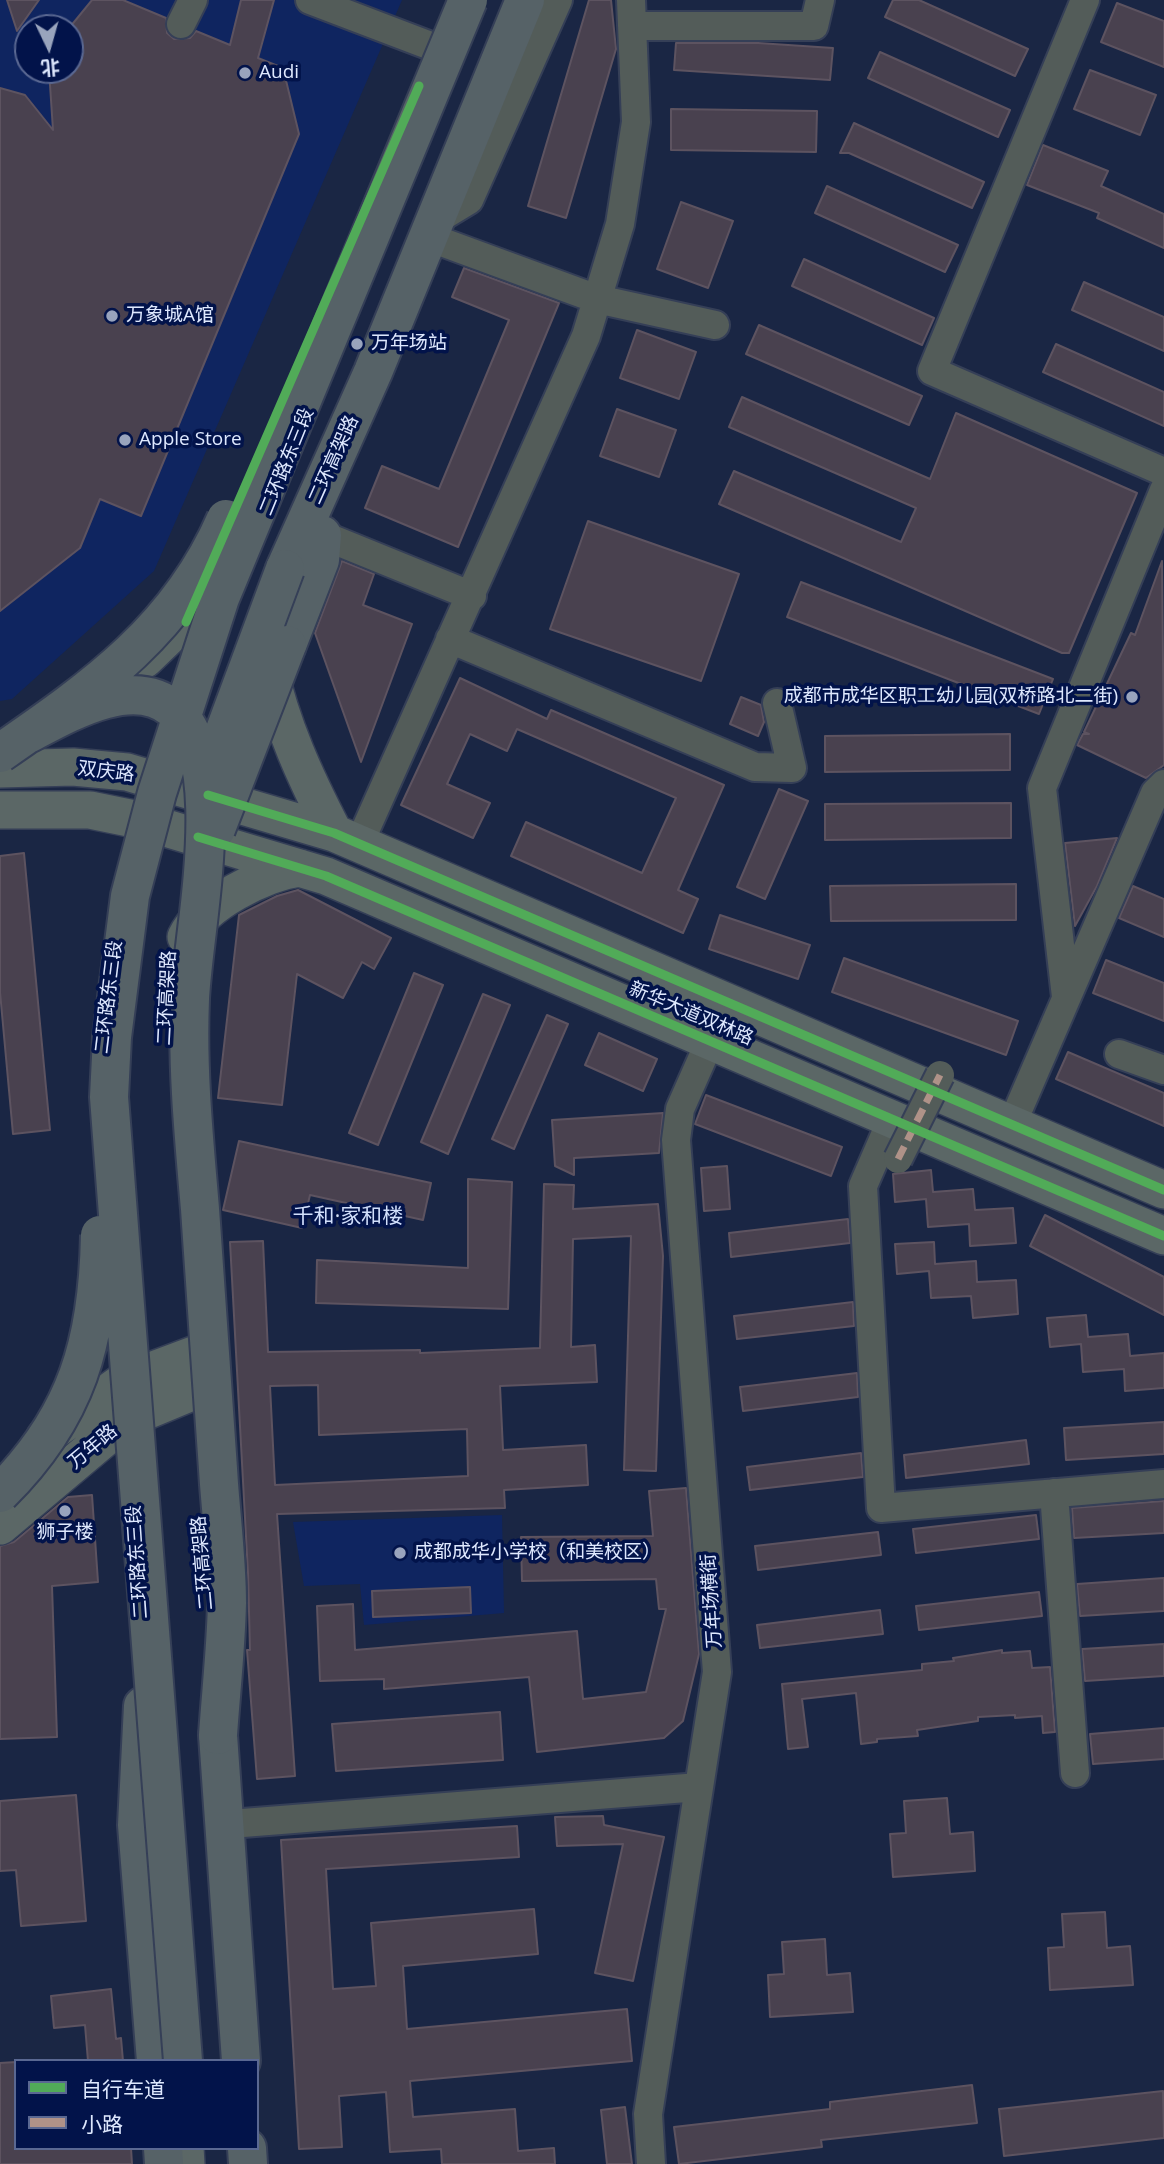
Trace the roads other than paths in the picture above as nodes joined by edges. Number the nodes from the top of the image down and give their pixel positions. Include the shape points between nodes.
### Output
1 (310, 0) edge
2 (525, 0) edge
3 (536, 0) edge
4 (558, 0) edge
5 (820, 0) edge
6 (1085, 0) edge
7 (466, 4) edge
8 (632, 13) edge
9 (436, 48) junction
10 (397, 183) junction
11 (436, 227) junction
12 (597, 299) junction
13 (715, 325) dead end
14 (1164, 472) edge
15 (1164, 490) edge
16 (322, 535) junction
17 (250, 558) junction
18 (472, 596) junction
19 (450, 639) junction
20 (277, 651) junction
21 (777, 703) dead end
22 (9, 744) edge
23 (0, 769) edge
24 (156, 779) junction
25 (1164, 784) edge
26 (208, 795) junction
27 (0, 810) edge
28 (139, 820) junction
29 (198, 837) junction
30 (346, 838) junction
31 (300, 868) junction
32 (201, 886) junction
33 (175, 961) junction
34 (1066, 997) junction
35 (710, 1041) junction
36 (1119, 1054) dead end
37 (1164, 1070) edge
38 (940, 1074) dead end
39 (109, 1097) junction
40 (892, 1119) junction
41 (1012, 1124) junction
42 (898, 1159) dead end
43 (1164, 1190) edge
44 (1164, 1236) edge
45 (198, 1372) junction
46 (124, 1381) junction
47 (127, 1419) junction
48 (0, 1470) edge
49 (1164, 1484) edge
50 (0, 1493) edge
51 (1054, 1493) junction
52 (0, 1526) edge
53 (146, 1659) junction
54 (218, 1735) junction
55 (1075, 1773) dead end
56 (699, 1787) junction
57 (230, 1824) junction
58 (156, 2059) edge
59 (178, 2059) edge
60 (183, 2059) edge
61 (241, 2059) edge
62 (248, 2059) edge
63 (651, 2164) edge

1 - 9 street
2 - 54 highway, 二环高架路, bridge via 373,372 285,569 212,759 184,854 173,913 164,1002 164,1098
3 - 11 main road
4 - 11 street via 469,200
5 - 8 street via 814,26
6 - 14 street via 932,370
7 - 9 street
7 - 10 main road, 二环路东三段
7 - 22 highway, bridge via 358,212 209,559 185,595 124,661
7 - 39 highway, bridge via 220,598 157,793 130,896
8 - 12 street via 636,122 620,224
9 - 10 street via 419,86
10 - 17 main road, 二环路东三段
11 - 12 street
11 - 16 main road
12 - 13 street
12 - 18 street via 586,336
15 - 34 street via 1042,788
16 - 18 street
16 - 20 highway via 320,560
17 - 22 main road via 170,637 84,706
17 - 24 main road, 二环路东三段
18 - 19 street
19 - 21 street via 755,767 792,768
19 - 30 street
20 - 26 main road
20 - 30 main road via 276,700 296,756
20 - 32 highway, bridge via 219,818
22 - 32 highway, bridge via 80,707 116,697 159,700 173,709 198,747 203,765
23 - 24 main road, 双庆路 via 73,767
24 - 26 main road, 双庆路
24 - 28 main road, 二环路东三段
25 - 34 street via 1155,793
26 - 29 main road
26 - 30 main road, 新华大道双林路
27 - 28 main road, 双庆路 via 90,810
28 - 29 main road, 双庆路
28 - 46 main road, 二环路东三段 via 124,879 101,1071
29 - 31 main road, 新华大道双林路
29 - 33 main road
30 - 41 main road, 新华大道双林路
31 - 33 main road via 279,871 216,905 191,925
31 - 35 main road, 新华大道双林路
32 - 54 highway, bridge via 190,999 190,1091 227,1602
33 - 45 main road via 173,1085
34 - 41 street
35 - 40 main road, 新华大道双林路
35 - 56 street, 万年场横街 via 680,1109 676,1140 717,1672
36 - 37 street
38 - 42 street, bridge
39 - 50 highway, bridge via 100,1182 96,1312 86,1350 61,1418 33,1459
39 - 60 highway, bridge
40 - 44 main road, 新华大道双林路
40 - 51 street via 863,1186 881,1508
41 - 43 main road, 新华大道双林路
45 - 46 main road, 万年路
45 - 47 main road, 万年路
45 - 57 main road
46 - 47 main road, 二环路东三段
46 - 48 main road, 万年路
47 - 52 main road, 万年路
47 - 53 main road, 二环路东三段
49 - 51 street
51 - 55 street
53 - 58 highway via 137,1825
53 - 59 main road, 二环路东三段
54 - 61 highway, 二环高架路
56 - 57 street
56 - 63 street, 万年场横街 via 649,2115
57 - 62 main road

